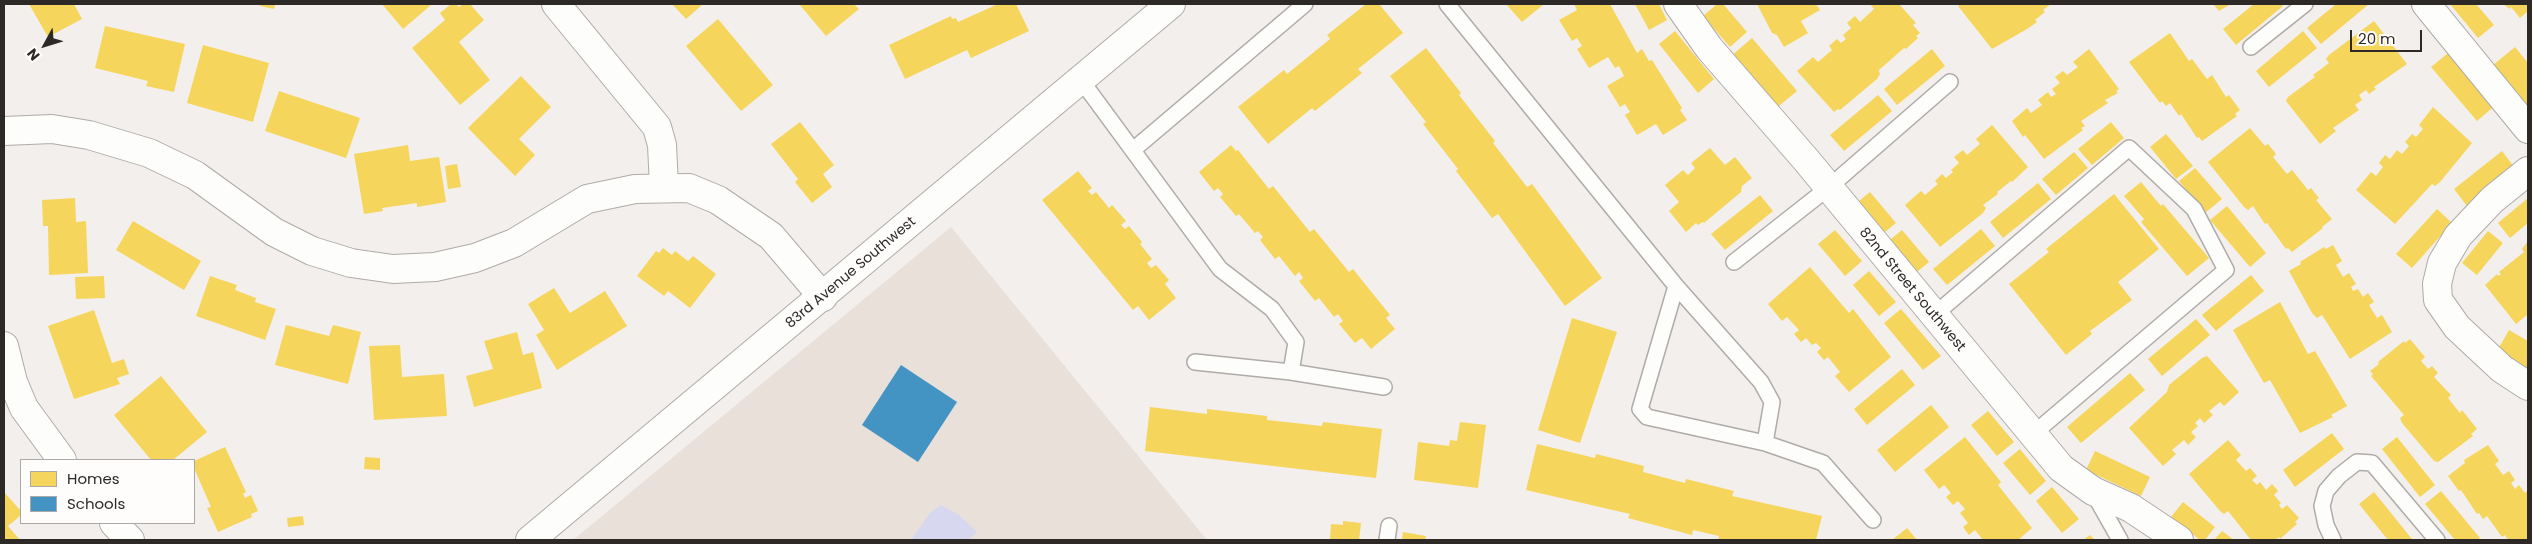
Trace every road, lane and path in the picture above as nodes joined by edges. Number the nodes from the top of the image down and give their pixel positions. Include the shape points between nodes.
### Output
1 (556, 4) edge
2 (1306, 4) edge
3 (1447, 4) edge
4 (1678, 4) edge
5 (2305, 4) edge
6 (2426, 4) edge
7 (1165, 6) edge
8 (2251, 47) dead end
9 (1081, 80) junction
10 (1950, 82) dead end
11 (2528, 129) edge
12 (4, 131) edge
13 (1133, 150) junction
14 (2528, 171) edge
15 (664, 187) junction
16 (1828, 188) junction
17 (1734, 262) dead end
18 (1676, 286) junction
19 (822, 297) junction
20 (1933, 316) junction
21 (4, 346) edge
22 (1195, 362) dead end
23 (1292, 372) junction
24 (2528, 386) edge
25 (1384, 387) dead end
26 (2033, 434) junction
27 (1764, 443) junction
28 (61, 459) edge
29 (2092, 490) junction
30 (1873, 520) dead end
31 (115, 524) edge
32 (130, 540) edge
33 (530, 540) edge
34 (2120, 540) edge
35 (2179, 540) edge
36 (2333, 540) edge
37 (2436, 540) edge

1 - 15 street via 657,127 662,145
2 - 13 lane
3 - 18 lane
4 - 16 street, 82nd Street Southwest via 1709,48
5 - 8 lane
6 - 11 street
7 - 9 street, 83rd Avenue Southwest
9 - 13 lane
9 - 19 street, 83rd Avenue Southwest
10 - 16 lane
12 - 15 street via 52,129 89,135 149,152 195,175 274,232 312,251 352,264 386,268 435,267 475,258 514,243 587,199
13 - 23 lane via 1220,269 1272,308 1296,342
14 - 24 street via 2492,200 2458,236 2442,263 2437,292 2449,318 2474,345
15 - 19 street via 689,188 742,215 771,236
16 - 17 lane
16 - 20 street, 82nd Street Southwest
18 - 27 lane via 1761,382 1772,402
18 - 27 lane via 1640,409 1647,417
19 - 33 street, 83rd Avenue Southwest
20 - 26 street, 82nd Street Southwest
20 - 26 lane via 2129,148 2194,210 2226,270
21 - 28 street via 24,408
22 - 23 lane
23 - 25 lane
26 - 29 street, 82nd Street Southwest via 2061,468
27 - 30 lane via 1823,463
29 - 34 lane
29 - 35 street, 82nd Street Southwest via 2131,508
31 - 32 street
36 - 37 lane via 2322,506 2326,491 2357,462 2372,463

